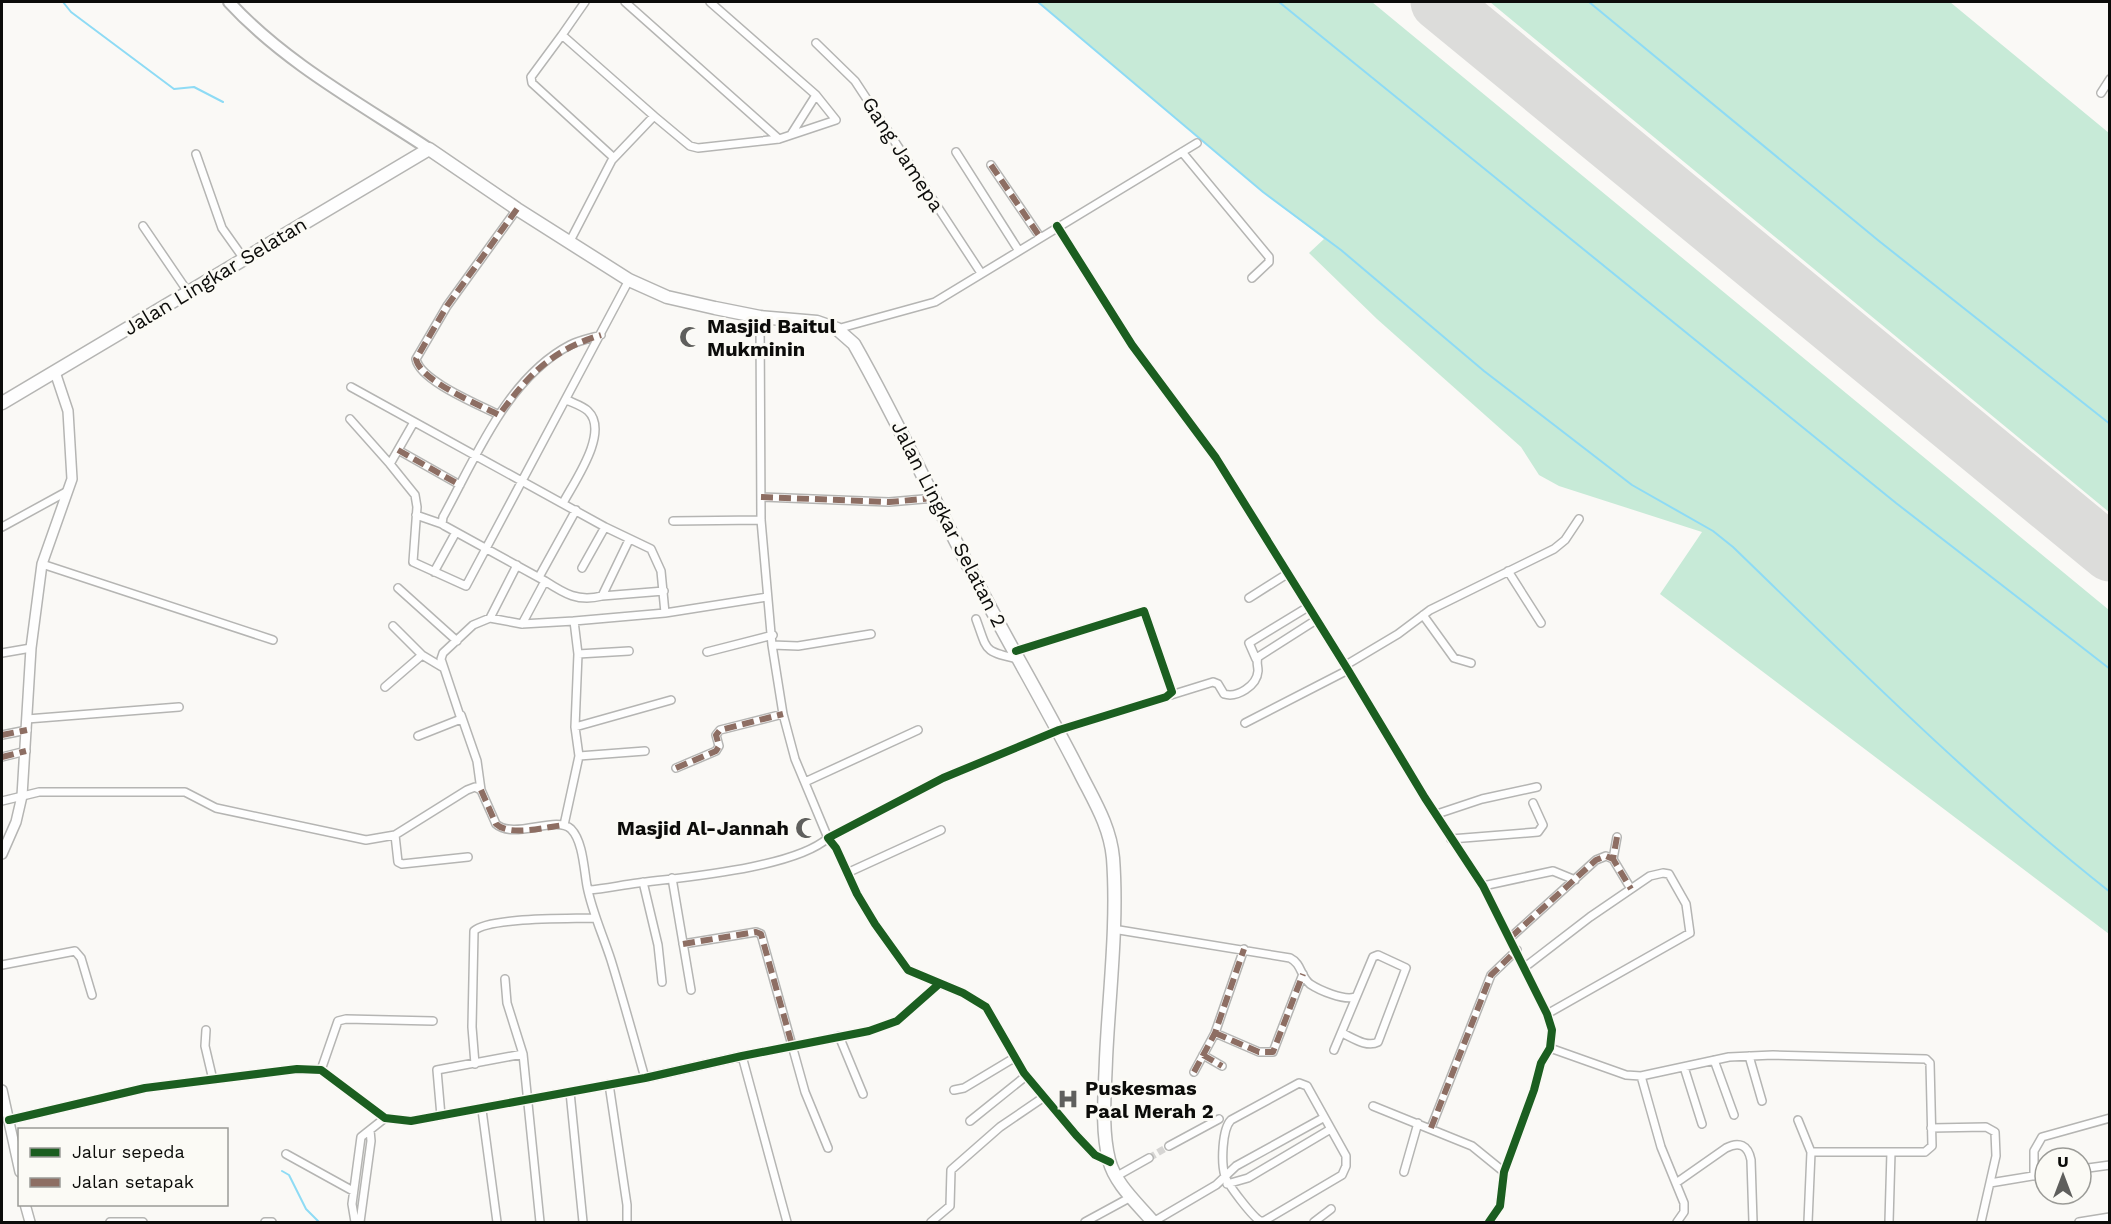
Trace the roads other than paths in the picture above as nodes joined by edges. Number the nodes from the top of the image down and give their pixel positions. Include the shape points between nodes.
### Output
1 (229, 2) edge
2 (585, 2) edge
3 (625, 2) edge
4 (710, 2) edge
5 (562, 35) junction
6 (816, 43) dead end
7 (2109, 79) edge
8 (2101, 93) dead end
9 (816, 95) junction
10 (654, 116) junction
11 (792, 133) junction
12 (779, 139) junction
13 (1197, 143) dead end
14 (429, 149) junction
15 (956, 152) dead end
16 (1182, 152) junction
17 (196, 154) dead end
18 (614, 158) junction
19 (991, 165) dead end
20 (517, 209) junction
21 (142, 226) dead end
22 (1057, 226) junction
23 (1040, 237) junction
24 (569, 243) junction
25 (1019, 251) junction
26 (244, 259) junction
27 (981, 273) junction
28 (1252, 278) dead end
29 (629, 280) junction
30 (189, 292) junction
31 (760, 317) junction
32 (837, 329) junction
33 (601, 335) junction
34 (55, 372) junction
35 (351, 387) dead end
36 (567, 400) junction
37 (2, 403) edge
38 (499, 416) junction
39 (350, 419) dead end
40 (414, 422) junction
41 (398, 450) junction
42 (476, 457) junction
43 (390, 464) junction
44 (522, 482) junction
45 (460, 485) junction
46 (66, 492) junction
47 (761, 497) junction
48 (935, 498) junction
49 (563, 503) junction
50 (576, 510) junction
51 (416, 515) junction
52 (1579, 519) dead end
53 (760, 520) junction
54 (673, 521) dead end
55 (442, 524) junction
56 (2, 527) edge
57 (605, 527) junction
58 (456, 532) junction
59 (629, 540) junction
60 (487, 548) junction
61 (42, 564) junction
62 (517, 565) junction
63 (582, 568) dead end
64 (1508, 571) junction
65 (434, 572) junction
66 (1287, 574) junction
67 (542, 579) junction
68 (399, 588) dead end
69 (664, 591) junction
70 (602, 596) junction
71 (768, 597) junction
72 (1249, 598) dead end
73 (1308, 607) junction
74 (665, 613) junction
75 (1423, 615) junction
76 (490, 618) junction
77 (976, 619) dead end
78 (1316, 620) junction
79 (574, 621) junction
80 (1540, 623) dead end
81 (522, 624) junction
82 (393, 626) dead end
83 (871, 634) dead end
84 (773, 635) junction
85 (273, 640) dead end
86 (457, 641) junction
87 (772, 645) junction
88 (32, 648) junction
89 (629, 651) dead end
90 (707, 652) dead end
91 (2, 653) edge
92 (578, 654) junction
93 (1018, 655) junction
94 (422, 656) junction
95 (1256, 659) junction
96 (1471, 663) dead end
97 (442, 667) junction
98 (1347, 667) junction
99 (386, 687) dead end
100 (1171, 695) junction
101 (671, 700) dead end
102 (179, 707) dead end
103 (783, 714) junction
104 (461, 715) junction
105 (27, 719) junction
106 (1245, 723) dead end
107 (576, 727) junction
108 (27, 730) junction
109 (918, 730) dead end
110 (1059, 730) junction
111 (2, 735) edge
112 (418, 736) dead end
113 (26, 751) junction
114 (645, 751) dead end
115 (579, 756) junction
116 (2, 757) edge
117 (676, 768) dead end
118 (805, 782) junction
119 (1537, 787) dead end
120 (481, 789) junction
121 (22, 796) junction
122 (2, 801) edge
123 (1533, 803) dead end
124 (1437, 814) junction
125 (564, 825) junction
126 (941, 830) dead end
127 (394, 835) junction
128 (1617, 837) dead end
129 (828, 838) junction
130 (1451, 838) junction
131 (2, 854) edge
132 (468, 857) dead end
133 (1613, 859) junction
134 (847, 873) junction
135 (672, 878) junction
136 (1575, 880) junction
137 (643, 882) junction
138 (1483, 886) junction
139 (1631, 889) junction
140 (588, 890) junction
141 (594, 918) junction
142 (1112, 929) junction
143 (1511, 937) junction
144 (683, 944) junction
145 (1244, 949) junction
146 (1517, 950) junction
147 (2, 965) edge
148 (1525, 966) junction
149 (1303, 974) junction
150 (505, 979) dead end
151 (663, 982) dead end
152 (939, 984) junction
153 (691, 990) dead end
154 (92, 995) dead end
155 (1355, 997) junction
156 (1547, 1014) junction
157 (433, 1021) dead end
158 (206, 1030) dead end
159 (1215, 1033) junction
160 (1342, 1033) junction
161 (839, 1036) junction
162 (792, 1045) junction
163 (1550, 1048) junction
164 (1334, 1050) dead end
165 (523, 1054) junction
166 (1203, 1055) junction
167 (742, 1056) junction
168 (1749, 1056) junction
169 (1014, 1058) junction
170 (1714, 1060) junction
171 (475, 1064) junction
172 (1222, 1065) dead end
173 (1684, 1067) junction
174 (321, 1070) junction
175 (1194, 1072) dead end
176 (1026, 1076) junction
177 (1641, 1076) junction
178 (645, 1078) junction
179 (213, 1080) junction
180 (609, 1084) junction
181 (2, 1090) edge
182 (954, 1090) dead end
183 (570, 1092) junction
184 (863, 1094) dead end
185 (1044, 1097) junction
186 (527, 1101) junction
187 (1762, 1101) dead end
188 (1373, 1106) dead end
189 (482, 1110) junction
190 (1734, 1115) dead end
191 (441, 1116) junction
192 (386, 1118) junction
193 (1323, 1118) junction
194 (2109, 1118) edge
195 (1219, 1119) dead end
196 (9, 1120) junction
197 (1798, 1120) dead end
198 (970, 1121) dead end
199 (1418, 1123) junction
200 (1702, 1124) dead end
201 (1431, 1128) junction
202 (1932, 1128) junction
203 (370, 1130) junction
204 (1329, 1130) junction
205 (1169, 1146) tunnel mouth
206 (2036, 1146) edge
207 (828, 1148) dead end
208 (1811, 1152) junction
209 (1891, 1152) junction
210 (286, 1154) dead end
211 (1149, 1158) tunnel mouth
212 (1110, 1162) junction
213 (2109, 1165) edge
214 (18, 1166) edge
215 (1236, 1166) junction
216 (2093, 1167) edge
217 (1404, 1172) dead end
218 (1504, 1172) junction
219 (1224, 1175) junction
220 (1117, 1176) junction
221 (2033, 1176) edge
222 (1242, 1180) junction
223 (1676, 1183) junction
224 (1990, 1183) junction
225 (1228, 1184) junction
226 (1216, 1185) junction
227 (353, 1191) junction
228 (1131, 1197) junction
229 (26, 1206) edge
230 (1331, 1209) dead end
231 (2109, 1217) edge
232 (30, 1222) edge
233 (110, 1222) edge
234 (143, 1222) edge
235 (265, 1222) edge
236 (272, 1222) edge
237 (357, 1222) edge
238 (497, 1222) edge
239 (540, 1222) edge
240 (583, 1222) edge
241 (627, 1222) edge
242 (787, 1222) edge
243 (931, 1222) edge
244 (1085, 1222) edge
245 (1153, 1222) edge
246 (1314, 1222) edge
247 (1489, 1222) edge
248 (1677, 1222) edge
249 (1753, 1222) edge
250 (1808, 1222) edge
251 (1889, 1222) edge
252 (1981, 1222) edge
253 (2079, 1222) edge

1 - 14 main road via 254,29 288,56
2 - 5 street
3 - 12 street
4 - 9 street
5 - 10 street
5 - 18 street via 531,77 532,83
6 - 27 street, Gang Jamepa via 855,81
7 - 8 street
9 - 11 street
9 - 11 street via 836,120
10 - 12 street via 690,146 698,148
10 - 18 street
11 - 12 street
13 - 16 street
14 - 20 highway
14 - 26 highway, Jalan Lingkar Selatan
15 - 25 street
16 - 22 street
16 - 28 street via 1269,257 1269,262
17 - 26 street via 222,228
18 - 24 street
19 - 23 street
20 - 24 highway
20 - 38 street via 447,306 416,359 420,369 440,384
21 - 30 street
22 - 23 street
22 - 66 street via 1132,345 1216,458
23 - 25 street
24 - 29 highway
25 - 27 street
26 - 30 highway, Jalan Lingkar Selatan
27 - 32 street via 935,302
29 - 31 highway via 667,297
29 - 33 street
30 - 34 highway, Jalan Lingkar Selatan
31 - 32 highway via 817,322
31 - 47 street
32 - 48 highway, Jalan Lingkar Selatan 2 via 854,344
33 - 36 street
33 - 38 street via 558,352 518,390
34 - 37 highway, Jalan Lingkar Selatan
34 - 46 street via 71,433 72,479
35 - 40 street
36 - 44 street
36 - 49 street via 588,411 596,432 589,455
38 - 42 street
39 - 43 street
40 - 41 street
40 - 42 street
41 - 43 street
41 - 45 street
42 - 44 street
42 - 45 street
43 - 51 street via 415,495
44 - 49 street
44 - 60 street
45 - 55 street
46 - 56 street
46 - 61 street
47 - 48 street via 889,502
47 - 53 street
48 - 93 highway, Jalan Lingkar Selatan 2
49 - 50 street
50 - 57 street
50 - 67 street
51 - 55 street
51 - 65 street via 413,561
52 - 64 street via 1554,549
53 - 54 street
53 - 71 street
55 - 58 street
57 - 59 street
57 - 63 street
58 - 60 street
58 - 65 street
59 - 69 street via 651,549 661,571
59 - 70 street
60 - 62 street
60 - 65 street via 466,586
61 - 85 street
61 - 88 street
62 - 67 street
62 - 76 street
64 - 75 street
64 - 80 street
66 - 72 street
66 - 73 street
67 - 70 street via 576,598
67 - 81 street
68 - 86 street
69 - 70 street
69 - 74 street
71 - 74 street
71 - 84 street
73 - 78 street
73 - 95 street via 1249,643
74 - 79 street
75 - 96 street via 1454,658
75 - 98 street
76 - 81 street
76 - 86 street via 473,625
77 - 93 street via 987,650
78 - 95 street
78 - 98 street
79 - 81 street
79 - 92 street
82 - 94 street
83 - 87 street via 798,646
84 - 87 street
84 - 90 street
86 - 97 street via 443,653
87 - 103 street
88 - 91 street
88 - 105 street
89 - 92 street
92 - 107 street
93 - 100 street via 1144,611
93 - 110 highway, Jalan Lingkar Selatan 2
94 - 97 street
94 - 99 street
95 - 100 street via 1258,672 1254,680 1233,696 1224,694 1213,681
97 - 104 street
98 - 106 street
98 - 124 street
100 - 110 street
101 - 107 street
102 - 105 street
103 - 117 street via 720,730 716,751
103 - 118 street
104 - 112 street via 459,720
104 - 120 street via 477,761
105 - 108 street
107 - 115 street
108 - 111 street
108 - 113 street
109 - 118 street
110 - 129 street via 943,778
110 - 142 highway, Jalan Lingkar Selatan 2 via 1098,806 1109,837 1113,856
113 - 116 street
113 - 121 street
114 - 115 street
115 - 125 street
118 - 129 street
119 - 124 street
120 - 125 street via 500,828
120 - 127 street via 467,790
121 - 122 street
121 - 127 street via 39,792 185,792 216,808 366,840
121 - 131 street
123 - 130 street via 1543,825 1538,832
124 - 130 street
125 - 140 street via 573,831 580,849
126 - 134 street
127 - 132 street via 402,864
128 - 133 street
129 - 134 street
129 - 135 street via 821,845 782,859
130 - 138 street
133 - 136 street via 1600,857
133 - 139 street
134 - 152 street via 875,924 908,970
135 - 137 street
135 - 144 street
136 - 138 street via 1553,871
136 - 143 street
137 - 140 street
137 - 151 street
138 - 143 street
139 - 148 street
139 - 156 street via 1653,874 1669,874 1686,904 1690,933
140 - 141 street
141 - 171 street via 515,921 474,931
141 - 178 street via 610,958
142 - 145 street
142 - 212 highway, Jalan Lingkar Selatan 2 via 1105,1091
143 - 146 street
144 - 153 street
144 - 162 street via 761,934
145 - 149 street via 1290,958 1298,963
145 - 159 street
146 - 148 street
146 - 201 street via 1491,975
147 - 154 street via 75,951 81,958
148 - 156 street
149 - 155 street via 1310,984 1346,999
149 - 159 street via 1273,1052 1259,1052
150 - 165 street via 507,1003
152 - 161 street via 897,1021
152 - 169 street via 986,1007
155 - 160 street
155 - 160 street via 1374,956 1406,968 1378,1042 1372,1045
156 - 163 street via 1552,1030
157 - 174 street via 338,1021
158 - 179 street
159 - 166 street
160 - 164 street
161 - 162 street
161 - 184 street
162 - 167 street
162 - 207 street via 805,1092
163 - 177 street via 1626,1075
163 - 218 street via 1541,1063
165 - 171 street
165 - 186 street
166 - 172 street
166 - 175 street
167 - 178 street
167 - 242 street
168 - 170 street
168 - 187 street
168 - 202 street via 1926,1059 1930,1063
169 - 176 street
169 - 182 street
170 - 173 street
170 - 190 street
171 - 191 street via 437,1070
173 - 177 street
173 - 200 street
174 - 179 street via 297,1069
174 - 192 street
176 - 185 street
176 - 198 street
177 - 223 street via 1660,1148
178 - 180 street
179 - 196 street via 145,1088
180 - 183 street
180 - 241 street
181 - 196 street
183 - 186 street
183 - 240 street
185 - 212 street via 1095,1155
185 - 243 street via 1000,1127 951,1170 950,1206
186 - 189 street
186 - 239 street
188 - 199 street
189 - 191 street
189 - 238 street
191 - 192 street
192 - 203 street
193 - 204 street
193 - 215 street
193 - 219 street via 1307,1086 1299,1083 1231,1120 1226,1128
194 - 206 street via 2042,1137
195 - 205 street
196 - 214 street
197 - 208 street
199 - 201 street
199 - 217 street
201 - 218 street via 1472,1146
202 - 209 street via 1932,1146 1928,1150
202 - 224 street via 1993,1129 1996,1156
203 - 227 street via 361,1137
203 - 237 street via 370,1152
204 - 222 street
204 - 225 street via 1346,1156 1342,1175 1264,1221 1257,1220
208 - 209 street
208 - 250 street
209 - 251 street
210 - 227 street
211 - 220 street
212 - 220 highway, Jalan Lingkar Selatan 2
213 - 216 street
215 - 219 street
215 - 222 street
218 - 247 street via 1500,1206
219 - 225 street
219 - 226 street
220 - 228 highway, Jalan Lingkar Selatan 2
221 - 224 street
222 - 225 street
223 - 248 street via 1685,1207
223 - 249 street via 1734,1144 1743,1146 1750,1152
224 - 252 street
225 - 226 street
226 - 245 street
227 - 237 street via 352,1216
228 - 244 street
228 - 245 highway, Jalan Lingkar Selatan 2
229 - 232 street
230 - 246 street
231 - 253 street
233 - 234 street
235 - 236 street

